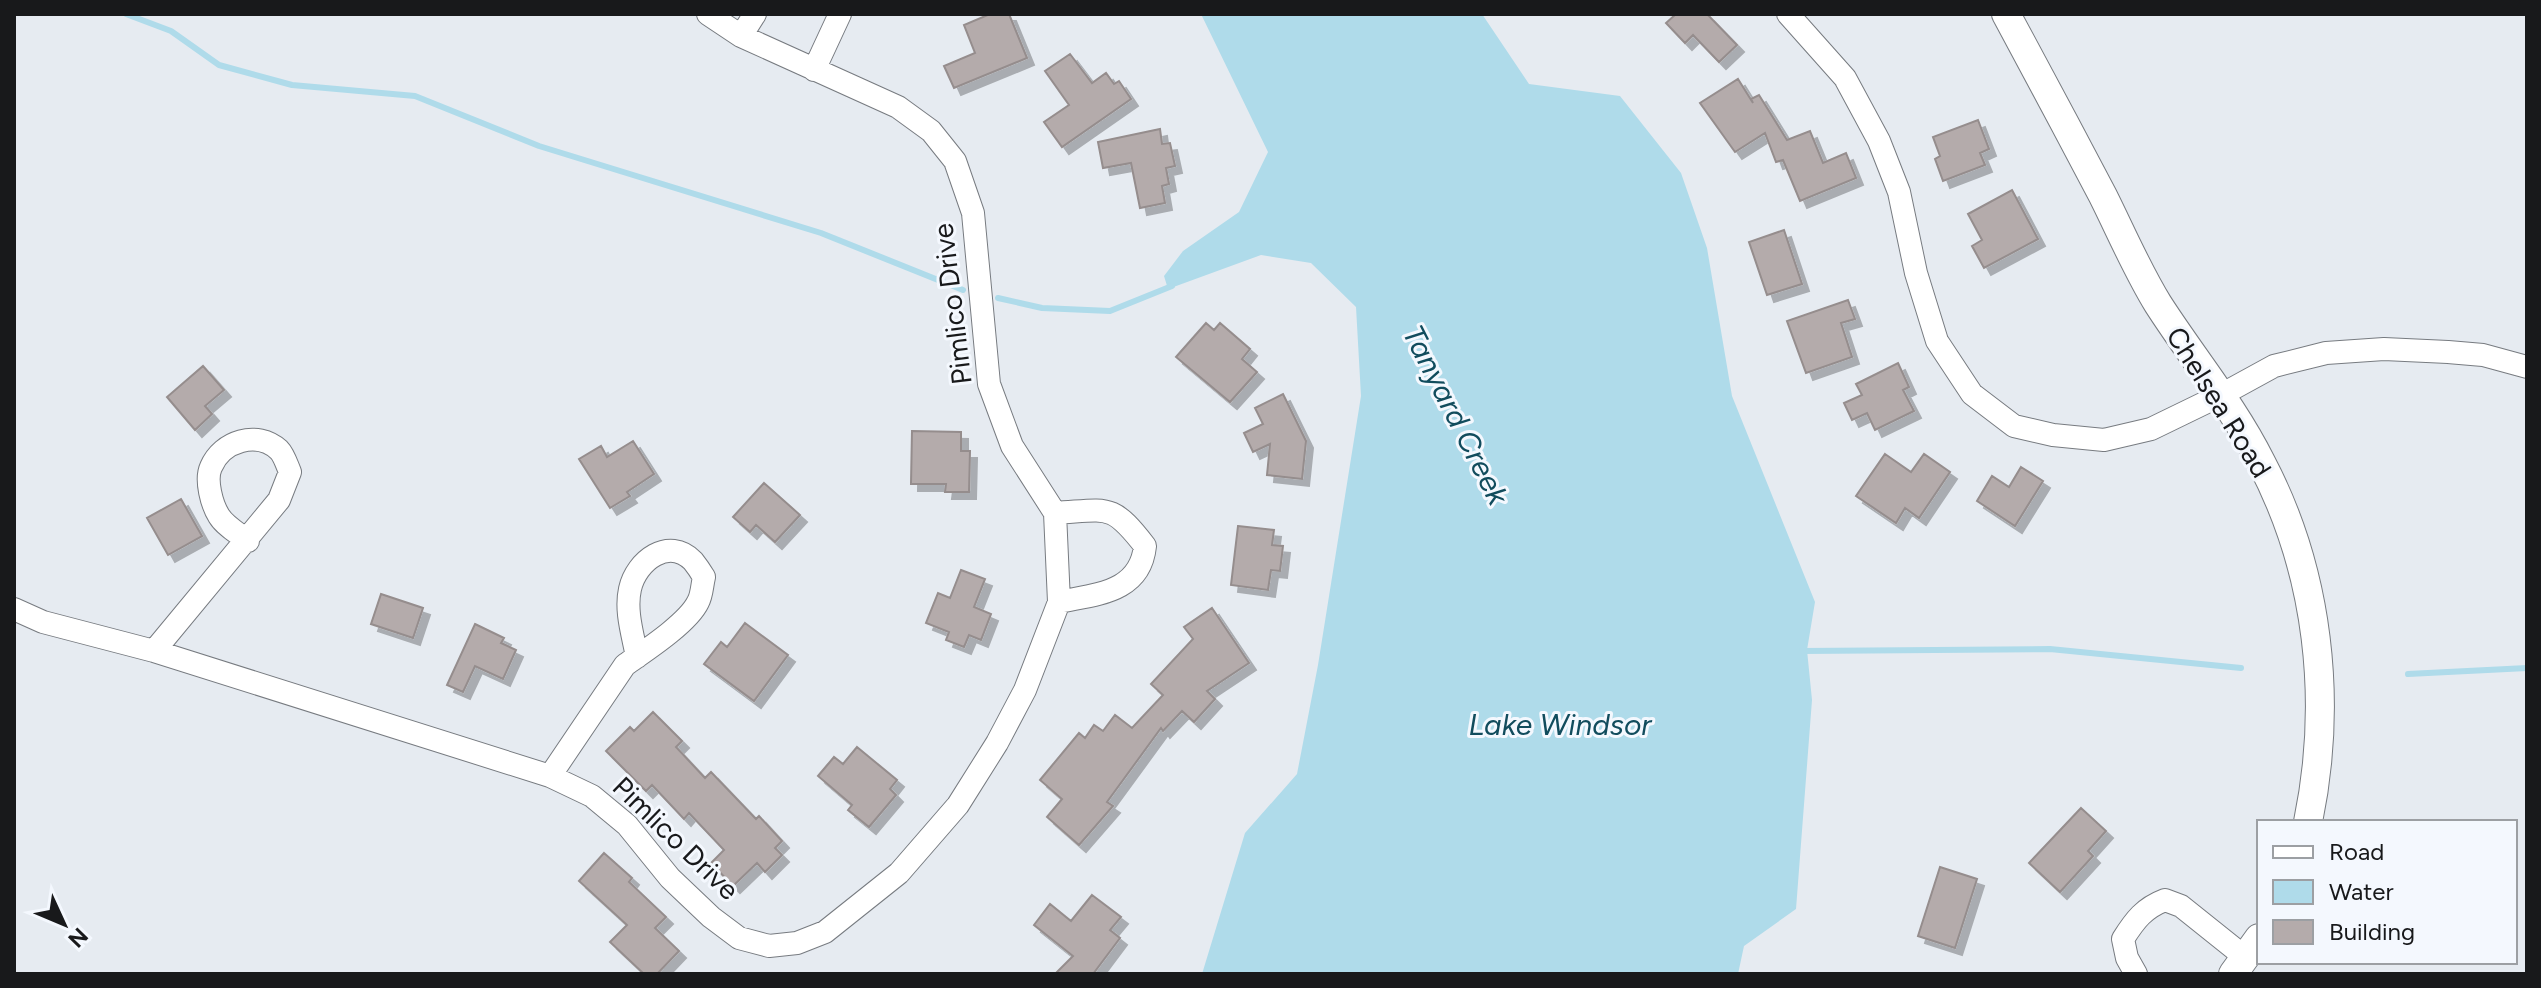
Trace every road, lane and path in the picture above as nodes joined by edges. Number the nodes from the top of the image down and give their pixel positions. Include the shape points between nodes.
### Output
1 (708, 14) edge
2 (755, 14) edge
3 (840, 14) edge
4 (1788, 14) edge
5 (2006, 14) edge
6 (741, 36) junction
7 (814, 70) junction
8 (2527, 367) edge
9 (2221, 395) junction
10 (1055, 513) junction
11 (248, 541) junction
12 (1059, 602) junction
13 (14, 609) edge
14 (154, 651) junction
15 (637, 657) junction
16 (550, 776) junction
17 (2308, 820) edge
18 (2246, 957) edge
19 (2136, 974) edge

1 - 6 street, Pimlico Drive
2 - 6 street
3 - 7 street
4 - 9 street via 1845,78 1879,141 1899,192 1937,341 1972,394 2014,426 2104,440 2151,429
5 - 9 street, Chelsea Road via 2157,303
6 - 7 street, Pimlico Drive
7 - 10 street, Pimlico Drive via 898,107 931,131 955,161 973,213 989,384 1012,446
8 - 9 street via 2448,352 2326,353 2274,366
9 - 17 street, Chelsea Road via 2262,462 2297,548 2315,620 2321,713
10 - 12 street, Pimlico Drive
10 - 12 street via 1105,510 1121,517 1145,546 1143,561 1127,582 1113,591
11 - 11 street via 279,500 290,472 281,452 266,441 247,438 226,448 209,469 219,517
11 - 14 street
12 - 16 street, Pimlico Drive via 1025,690 958,805 899,873 825,932 797,943 769,946 739,938 670,878 627,825 592,796
13 - 14 street, Pimlico Drive via 43,622
14 - 16 street, Pimlico Drive
15 - 15 street via 698,603 704,577 692,559 673,550 653,554 630,588
15 - 16 street via 625,665
18 - 19 street via 2181,906 2165,900 2148,907 2123,939

